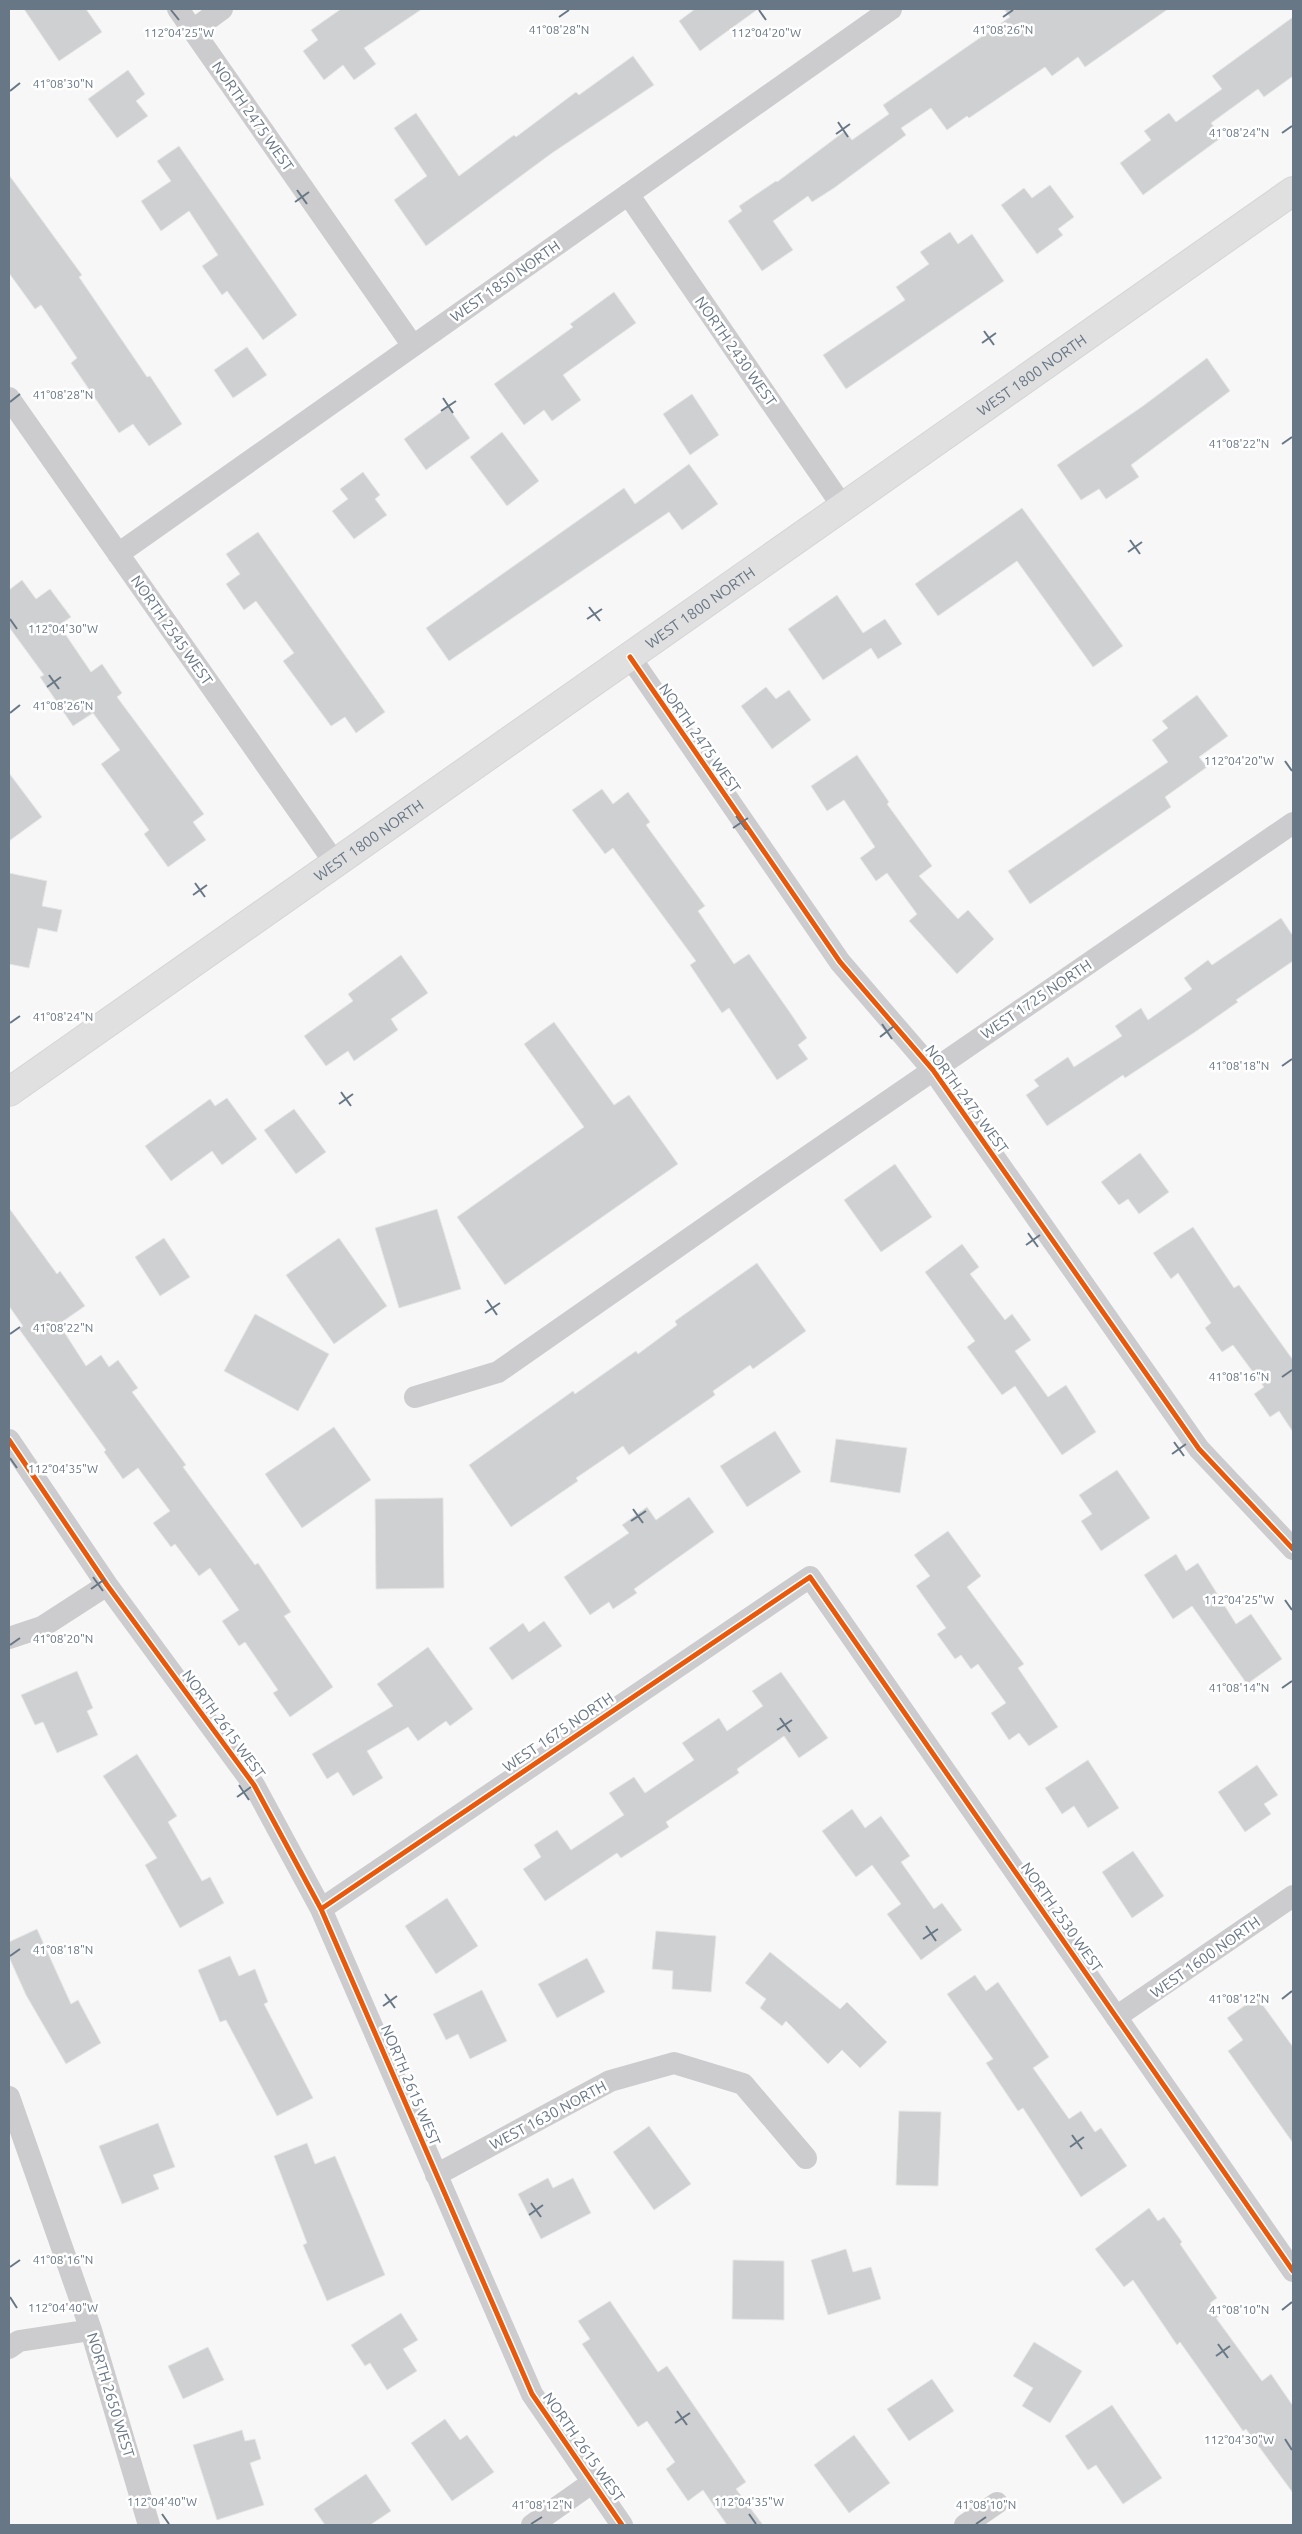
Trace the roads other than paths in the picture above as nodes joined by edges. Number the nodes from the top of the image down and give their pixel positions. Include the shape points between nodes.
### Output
1 (178, 9) edge
2 (222, 9) edge
3 (891, 9) edge
4 (193, 30) junction
5 (1293, 191) edge
6 (628, 194) junction
7 (413, 346) junction
8 (9, 398) edge
9 (843, 507) junction
10 (118, 554) junction
11 (630, 657) junction
12 (1293, 823) edge
13 (335, 863) junction
14 (934, 1070) junction
15 (9, 1092) edge
16 (416, 1397) dead end
17 (9, 1440) edge
18 (1293, 1549) edge
19 (810, 1577) joint
20 (107, 1585) junction
21 (9, 1638) edge
22 (1293, 1896) edge
23 (321, 1909) junction
24 (1116, 2018) junction
25 (9, 2097) edge
26 (806, 2158) dead end
27 (436, 2175) junction
28 (1293, 2271) edge
29 (91, 2330) junction
30 (9, 2348) edge
31 (592, 2482) junction
32 (997, 2503) dead end
33 (150, 2525) edge
34 (532, 2525) edge
35 (622, 2525) edge
36 (965, 2525) edge

1 - 4 street, NORTH 2475 WEST
2 - 4 street
3 - 6 street, WEST 1850 NORTH
4 - 7 street, NORTH 2475 WEST
5 - 9 main road, WEST 1800 NORTH
6 - 7 street, WEST 1850 NORTH
6 - 9 street, NORTH 2430 WEST
7 - 10 street, WEST 1850 NORTH
8 - 10 street, NORTH 2545 WEST
9 - 11 main road, WEST 1800 NORTH
10 - 13 street, NORTH 2545 WEST
11 - 13 main road, WEST 1800 NORTH
11 - 14 street, NORTH 2475 WEST via 840,962
12 - 14 street, WEST 1725 NORTH
13 - 15 main road, WEST 1800 NORTH
14 - 16 street, WEST 1725 NORTH via 498,1372
14 - 18 street, NORTH 2475 WEST via 1199,1450
17 - 20 street, NORTH 2615 WEST
19 - 23 street, WEST 1675 NORTH
19 - 24 street, NORTH 2530 WEST
20 - 21 street via 42,1626
20 - 23 street, NORTH 2615 WEST via 254,1785
22 - 24 street, WEST 1600 NORTH
23 - 27 street, NORTH 2615 WEST
24 - 28 street, NORTH 2530 WEST
25 - 29 street, NORTH 2650 WEST
26 - 27 street, WEST 1630 NORTH via 743,2084 674,2063 610,2081
27 - 31 street, NORTH 2615 WEST via 532,2394
29 - 30 street via 19,2341
29 - 33 street, NORTH 2650 WEST
31 - 34 street
31 - 35 street, NORTH 2615 WEST
32 - 36 street

